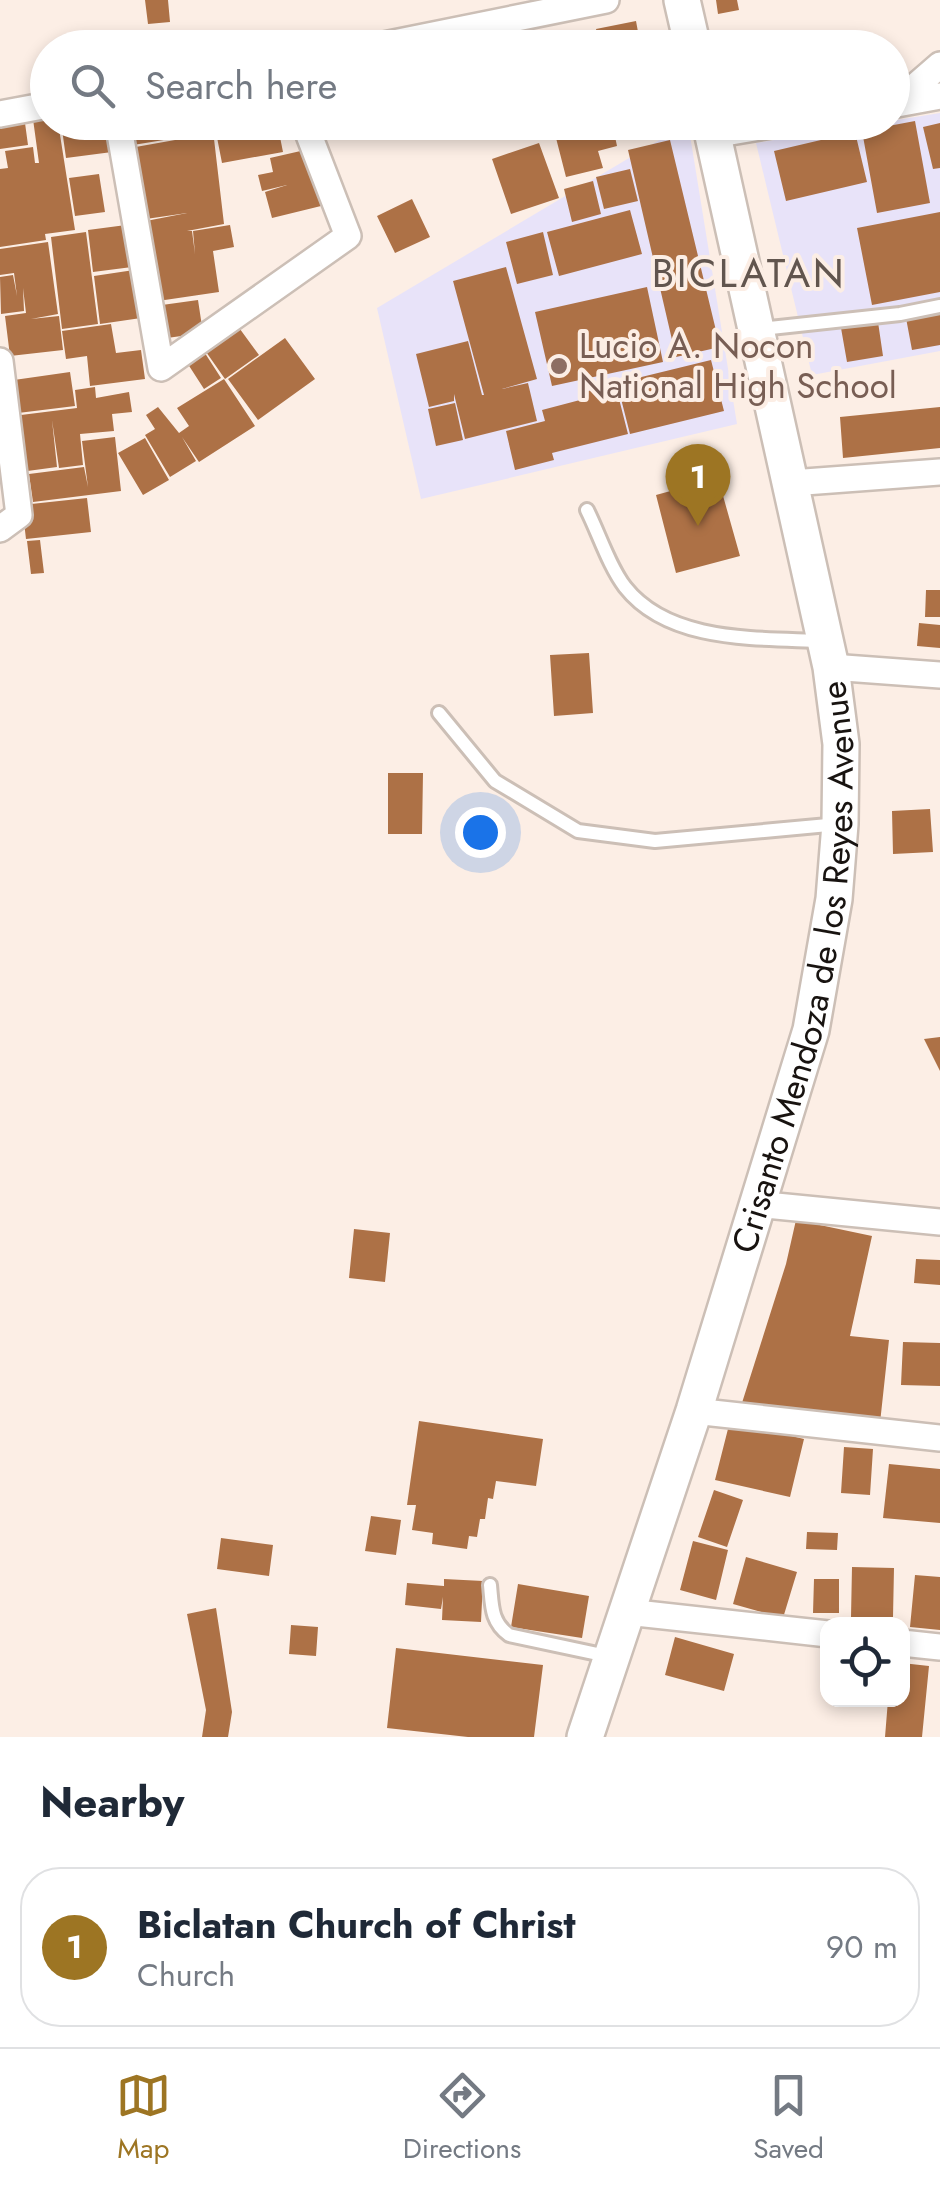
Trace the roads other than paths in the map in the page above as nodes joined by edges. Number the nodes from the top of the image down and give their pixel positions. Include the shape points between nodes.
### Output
1 (606, 0) edge
2 (682, 0) edge
3 (458, 30) edge
4 (689, 30) edge
5 (940, 65) edge
6 (910, 90) edge
7 (940, 96) edge
8 (910, 101) edge
9 (30, 108) edge
10 (0, 114) edge
11 (121, 140) edge
12 (311, 140) edge
13 (715, 140) edge
14 (940, 306) edge
15 (759, 329) junction
16 (0, 361) edge
17 (940, 472) edge
18 (791, 483) junction
19 (587, 510) dead end
20 (0, 529) edge
21 (829, 654) junction
22 (940, 675) edge
23 (439, 713) dead end
24 (840, 824) junction
25 (755, 1204) junction
26 (940, 1222) edge
27 (694, 1412) junction
28 (940, 1438) edge
29 (490, 1585) dead end
30 (627, 1612) junction
31 (820, 1633) edge
32 (910, 1644) edge
33 (940, 1647) edge
34 (612, 1657) junction
35 (586, 1737) edge

1 - 3 street
2 - 4 main road
5 - 6 street
7 - 8 street
9 - 10 street
11 - 12 street via 161,368 348,236
13 - 15 main road, Crisanto Mendoza de los Reyes Avenue
14 - 15 lane
15 - 18 main road, Crisanto Mendoza de los Reyes Avenue
16 - 20 street via 19,516
17 - 18 street
18 - 21 main road, Crisanto Mendoza de los Reyes Avenue
19 - 21 lane via 624,586 655,616
21 - 22 street
21 - 24 main road, Crisanto Mendoza de los Reyes Avenue via 841,744
23 - 24 lane via 495,781 578,831 655,840
24 - 25 main road, Crisanto Mendoza de los Reyes Avenue via 811,1030
25 - 26 street
25 - 27 main road, Crisanto Mendoza de los Reyes Avenue
27 - 28 street
27 - 30 main road, Crisanto Mendoza de los Reyes Avenue
29 - 34 lane via 492,1614 509,1635
30 - 31 street
30 - 34 main road, Crisanto Mendoza de los Reyes Avenue
32 - 33 street
34 - 35 main road, Crisanto Mendoza de los Reyes Avenue

